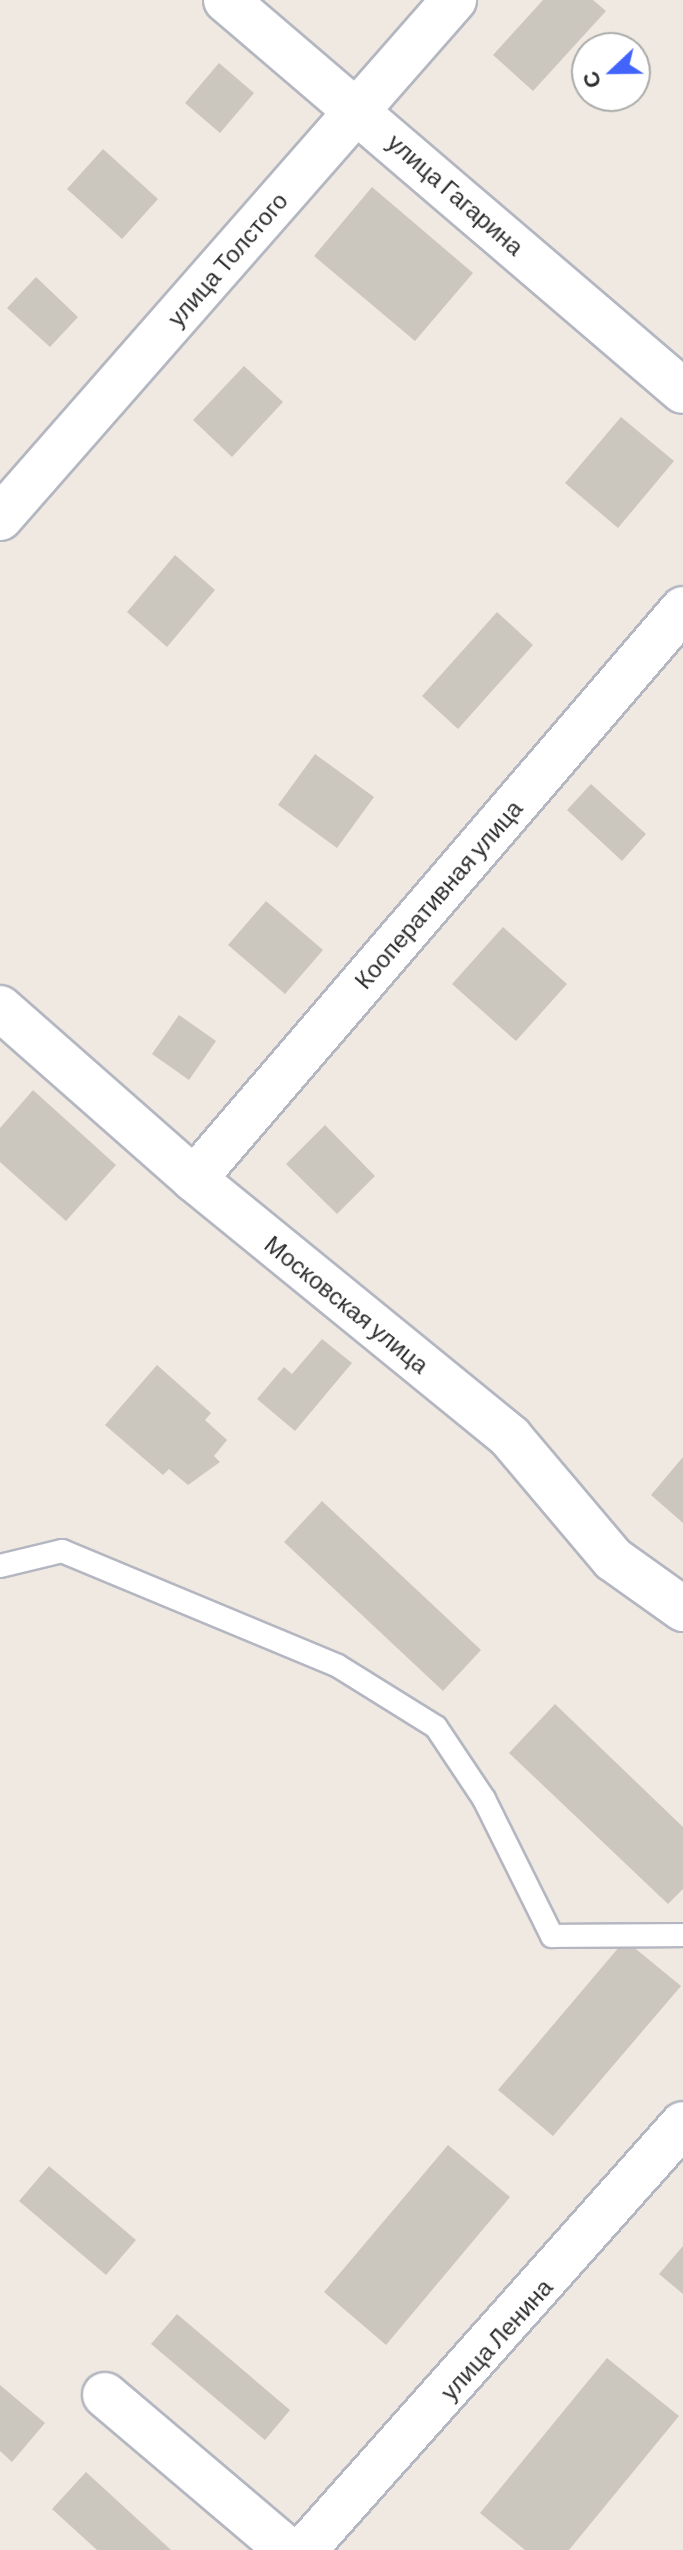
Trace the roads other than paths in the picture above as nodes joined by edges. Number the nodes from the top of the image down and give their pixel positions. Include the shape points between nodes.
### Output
1 (226, 0) edge
2 (454, 0) edge
3 (359, 109) junction
4 (683, 391) edge
5 (0, 518) edge
6 (683, 609) edge
7 (0, 1008) edge
8 (194, 1179) junction
9 (0, 1566) edge
10 (683, 1609) edge
11 (683, 1935) edge
12 (683, 2124) edge
13 (105, 2395) dead end
14 (288, 2550) edge
15 (304, 2550) edge

1 - 3 street, улица Гагарина
2 - 3 street, улица Толстого
3 - 4 street, улица Гагарина
3 - 5 street, улица Толстого
6 - 8 street, Кооперативная улица
7 - 8 street, Московская улица
8 - 10 street, Московская улица via 510,1437 613,1559
9 - 11 lane via 62,1551 338,1666 436,1727 484,1799 552,1936
12 - 15 street, улица Ленина
13 - 14 street

